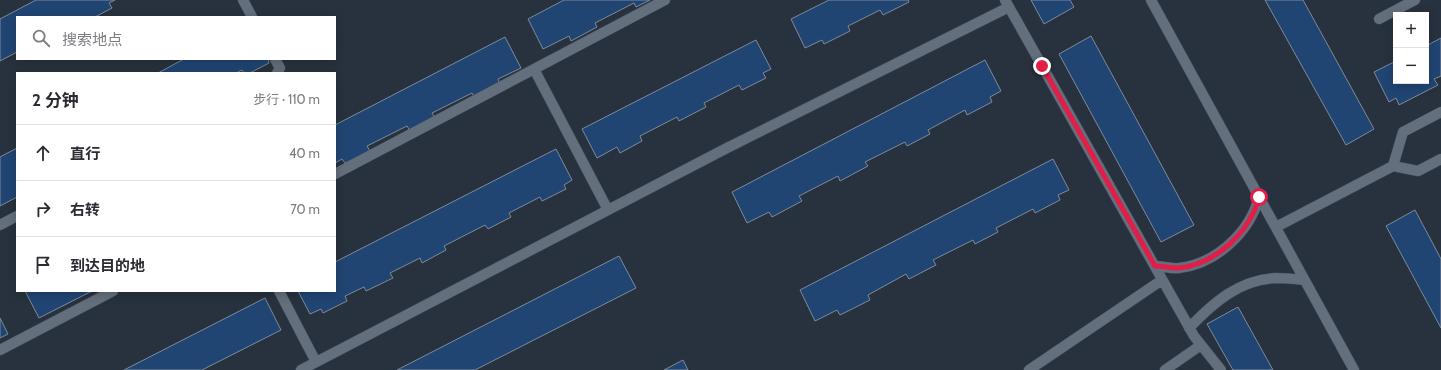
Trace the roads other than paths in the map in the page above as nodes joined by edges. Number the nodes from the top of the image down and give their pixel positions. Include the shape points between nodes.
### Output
1 (243, 0) edge
2 (665, 0) edge
3 (1151, 0) edge
4 (1415, 0) edge
5 (1007, 3) edge
6 (251, 16) edge
7 (1379, 19) dead end
8 (276, 60) edge
9 (534, 69) junction
10 (278, 72) edge
11 (1441, 112) edge
12 (1441, 159) edge
13 (1393, 166) junction
14 (336, 173) edge
15 (1259, 197) junction
16 (608, 210) junction
17 (16, 217) edge
18 (0, 225) edge
19 (1276, 227) junction
20 (1155, 266) junction
21 (1162, 280) junction
22 (1304, 280) junction
23 (111, 292) edge
24 (280, 292) edge
25 (1189, 328) junction
26 (1201, 344) junction
27 (0, 350) edge
28 (316, 362) junction
29 (301, 370) edge
30 (1029, 370) edge
31 (1165, 370) edge
32 (1221, 370) edge
33 (1354, 370) edge

1 - 6 street
2 - 9 street
3 - 15 street
4 - 7 street
5 - 16 street
5 - 20 street
8 - 10 street via 280,68
9 - 14 street
9 - 16 street
11 - 13 street via 1403,132
12 - 13 street via 1418,171
13 - 19 street
15 - 19 street
15 - 20 street via 1255,212 1243,230 1223,250 1201,263 1178,268
16 - 28 street
17 - 18 street
19 - 22 street
20 - 21 street
21 - 25 street
21 - 30 street
22 - 25 street via 1276,278 1236,288 1212,304
22 - 33 street
23 - 27 street
24 - 28 street
25 - 26 street
26 - 31 street
26 - 32 street
28 - 29 street

